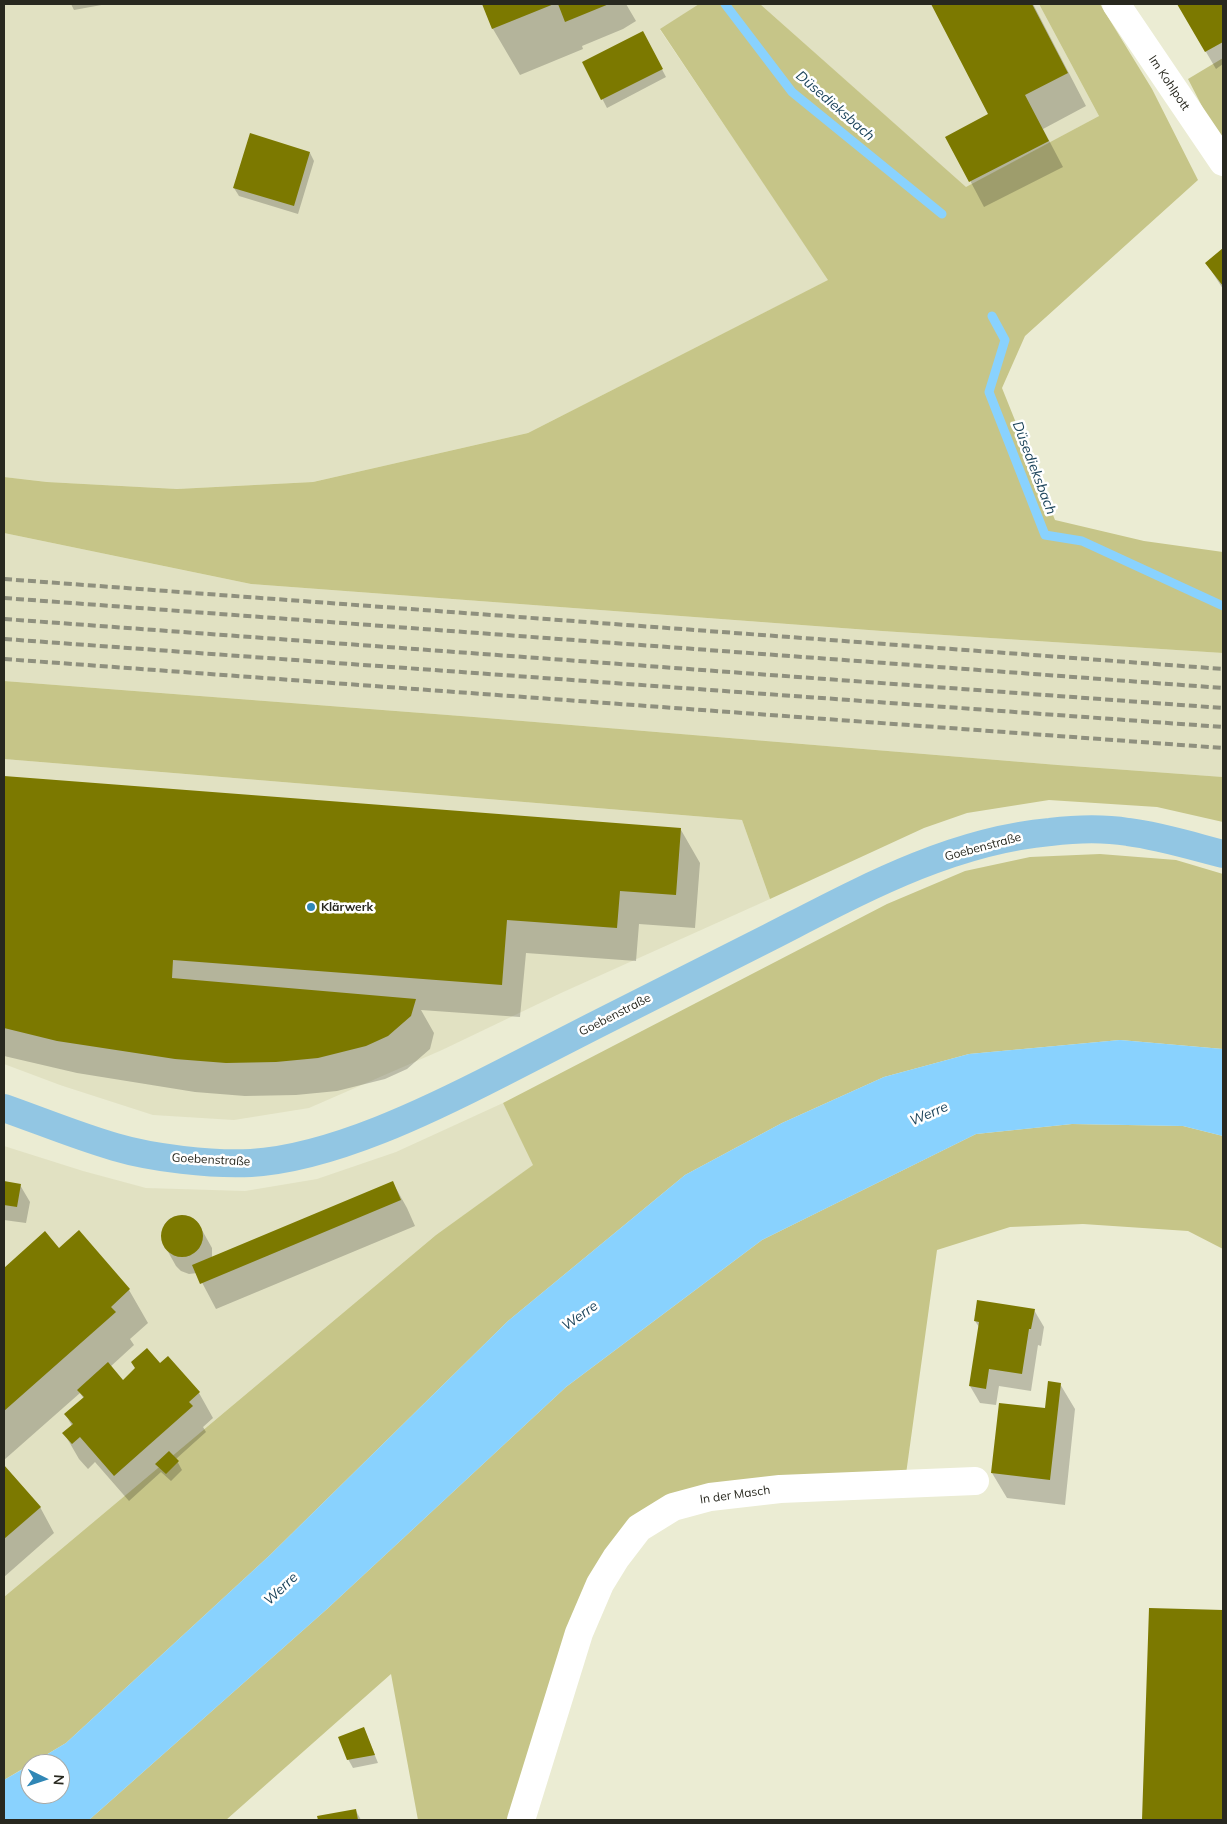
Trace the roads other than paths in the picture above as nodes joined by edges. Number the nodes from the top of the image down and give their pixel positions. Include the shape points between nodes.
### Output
1 (1116, 4) edge
2 (1223, 162) edge
3 (1223, 854) edge
4 (4, 1108) edge
5 (976, 1481) dead end
6 (521, 1820) edge

1 - 2 street, Im Kohlpott
3 - 4 main road, Goebenstraße via 1127,831 1084,830 1014,837 959,851 885,879 471,1088 385,1128 295,1156 251,1163 173,1158 118,1148
5 - 6 street, In der Masch via 780,1489 710,1497 672,1507 639,1528 600,1584 579,1633

